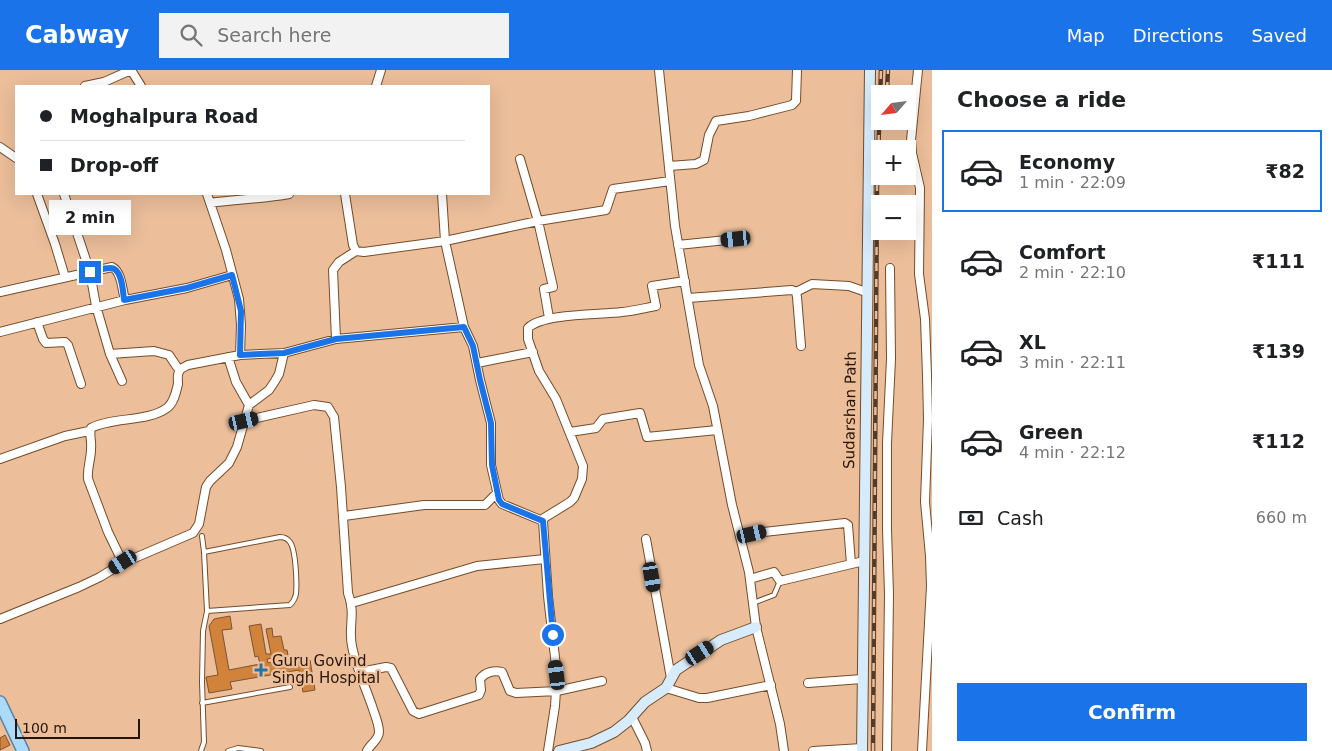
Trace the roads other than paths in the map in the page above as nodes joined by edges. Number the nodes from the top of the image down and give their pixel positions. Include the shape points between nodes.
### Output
1 (131, 70) edge
2 (381, 70) edge
3 (659, 70) edge
4 (797, 70) edge
5 (870, 70) edge
6 (918, 70) edge
7 (90, 85) edge
8 (140, 85) edge
9 (376, 85) edge
10 (0, 147) edge
11 (15, 157) edge
12 (520, 159) dead end
13 (669, 166) junction
14 (670, 181) junction
15 (37, 195) edge
16 (64, 195) edge
17 (207, 195) edge
18 (281, 195) edge
19 (345, 195) edge
20 (442, 195) edge
21 (210, 203) junction
22 (538, 221) junction
23 (736, 239) dead end
24 (445, 241) junction
25 (678, 245) junction
26 (356, 251) junction
27 (890, 268) dead end
28 (90, 272) junction
29 (232, 275) junction
30 (65, 277) junction
31 (685, 281) junction
32 (0, 292) edge
33 (796, 292) junction
34 (866, 292) junction
35 (688, 298) junction
36 (124, 300) junction
37 (96, 306) junction
38 (549, 318) junction
39 (36, 322) junction
40 (464, 327) junction
41 (0, 332) edge
42 (336, 339) junction
43 (801, 346) dead end
44 (533, 352) junction
45 (284, 353) junction
46 (110, 354) junction
47 (240, 355) junction
48 (228, 358) junction
49 (477, 363) junction
50 (177, 367) dead end
51 (930, 376) edge
52 (122, 381) dead end
53 (82, 384) dead end
54 (249, 405) junction
55 (244, 421) junction
56 (718, 430) junction
57 (89, 431) junction
58 (570, 432) junction
59 (0, 459) edge
60 (497, 493) junction
61 (344, 516) junction
62 (543, 525) junction
63 (202, 536) dead end
64 (740, 537) junction
65 (864, 538) junction
66 (646, 539) dead end
67 (849, 541) junction
68 (204, 552) junction
69 (545, 559) junction
70 (864, 561) junction
71 (123, 562) junction
72 (851, 564) junction
73 (750, 579) junction
74 (780, 581) junction
75 (352, 603) junction
76 (753, 603) junction
77 (207, 611) junction
78 (0, 619) edge
79 (756, 627) junction
80 (360, 672) junction
81 (671, 678) junction
82 (862, 679) junction
83 (602, 681) dead end
84 (808, 684) dead end
85 (771, 685) junction
86 (290, 687) dead end
87 (666, 688) junction
88 (557, 691) junction
89 (0, 702) edge
90 (202, 703) junction
91 (632, 717) junction
92 (862, 750) edge
93 (23, 751) edge
94 (202, 751) edge
95 (228, 751) edge
96 (261, 751) edge
97 (367, 751) edge
98 (548, 751) edge
99 (559, 751) edge
100 (647, 751) edge
101 (784, 751) edge
102 (812, 751) edge
103 (887, 751) edge
104 (922, 751) edge

1 - 7 street
1 - 8 street
2 - 9 street
3 - 13 street
4 - 13 street via 796,101 792,105 716,121 704,160 696,164
5 - 34 main road, Sudarshan Path
6 - 51 street via 911,140 920,188 918,274
10 - 11 street
12 - 22 street
13 - 14 street
14 - 22 street via 612,189 606,210
14 - 25 street
15 - 30 street
16 - 28 street
17 - 21 street
18 - 21 street
19 - 26 street
20 - 24 street
21 - 29 street
22 - 24 street
22 - 38 street via 553,287 544,289
23 - 25 street
24 - 26 street
24 - 40 street
25 - 31 street
26 - 42 street via 333,270
27 - 103 street
28 - 30 street
28 - 36 street via 116,269
28 - 37 street
29 - 36 street via 187,288
29 - 47 street via 241,311
30 - 32 street
31 - 35 street
31 - 38 street via 652,286 656,306
33 - 34 street via 812,284 849,286
33 - 35 street via 781,290
33 - 43 street
34 - 65 main road, Sudarshan Path
35 - 56 street via 699,365
36 - 37 street
37 - 39 street
37 - 46 street
38 - 44 street via 528,328
39 - 41 street
39 - 53 street via 46,343 65,342 68,345
40 - 42 street
40 - 49 street
42 - 45 street
44 - 49 street
44 - 58 street via 539,371
45 - 47 street
45 - 54 street via 275,382
46 - 50 street via 154,351 169,355
46 - 52 street
47 - 48 street
48 - 54 street
48 - 57 street via 181,368 173,402 157,413 93,426
49 - 60 street via 491,423 492,465
51 - 104 street via 924,494 931,586
54 - 55 street
55 - 61 street via 314,405 328,407 334,417
55 - 71 street via 229,463 206,487 197,529
56 - 58 street via 647,437 640,413 604,419 596,428
56 - 64 street
57 - 59 street
57 - 71 street via 88,479
58 - 62 street via 583,466 582,479 574,498 549,514
60 - 61 street via 485,505 424,505
60 - 62 street via 502,504
61 - 75 street via 348,592
62 - 69 street
63 - 68 lane
64 - 67 street via 845,523
64 - 73 street
65 - 67 street
65 - 70 main road, Sudarshan Path
66 - 81 street
67 - 72 street
68 - 77 lane
68 - 77 lane via 284,537 290,540 295,558 296,594 290,605
69 - 75 street via 477,566
69 - 88 street
70 - 72 street
70 - 82 main road, Sudarshan Path
71 - 78 street via 93,580
72 - 74 street
73 - 74 street via 774,572
73 - 76 street
74 - 76 lane via 774,596
75 - 80 street via 351,641
76 - 79 street
77 - 90 lane via 203,630
79 - 81 main road via 721,640 676,670
79 - 85 street
80 - 88 street via 391,668 413,711 419,714 479,696 483,674 498,671 502,672 510,691
80 - 97 street via 379,732
81 - 87 main road
82 - 84 street
82 - 92 main road, Sudarshan Path
83 - 88 street
85 - 87 street via 707,698
85 - 101 street
86 - 90 lane
87 - 91 main road via 645,702
88 - 98 street
89 - 93 main road
90 - 94 lane
91 - 99 main road via 600,740
91 - 100 street
92 - 102 street
95 - 96 lane via 238,748

